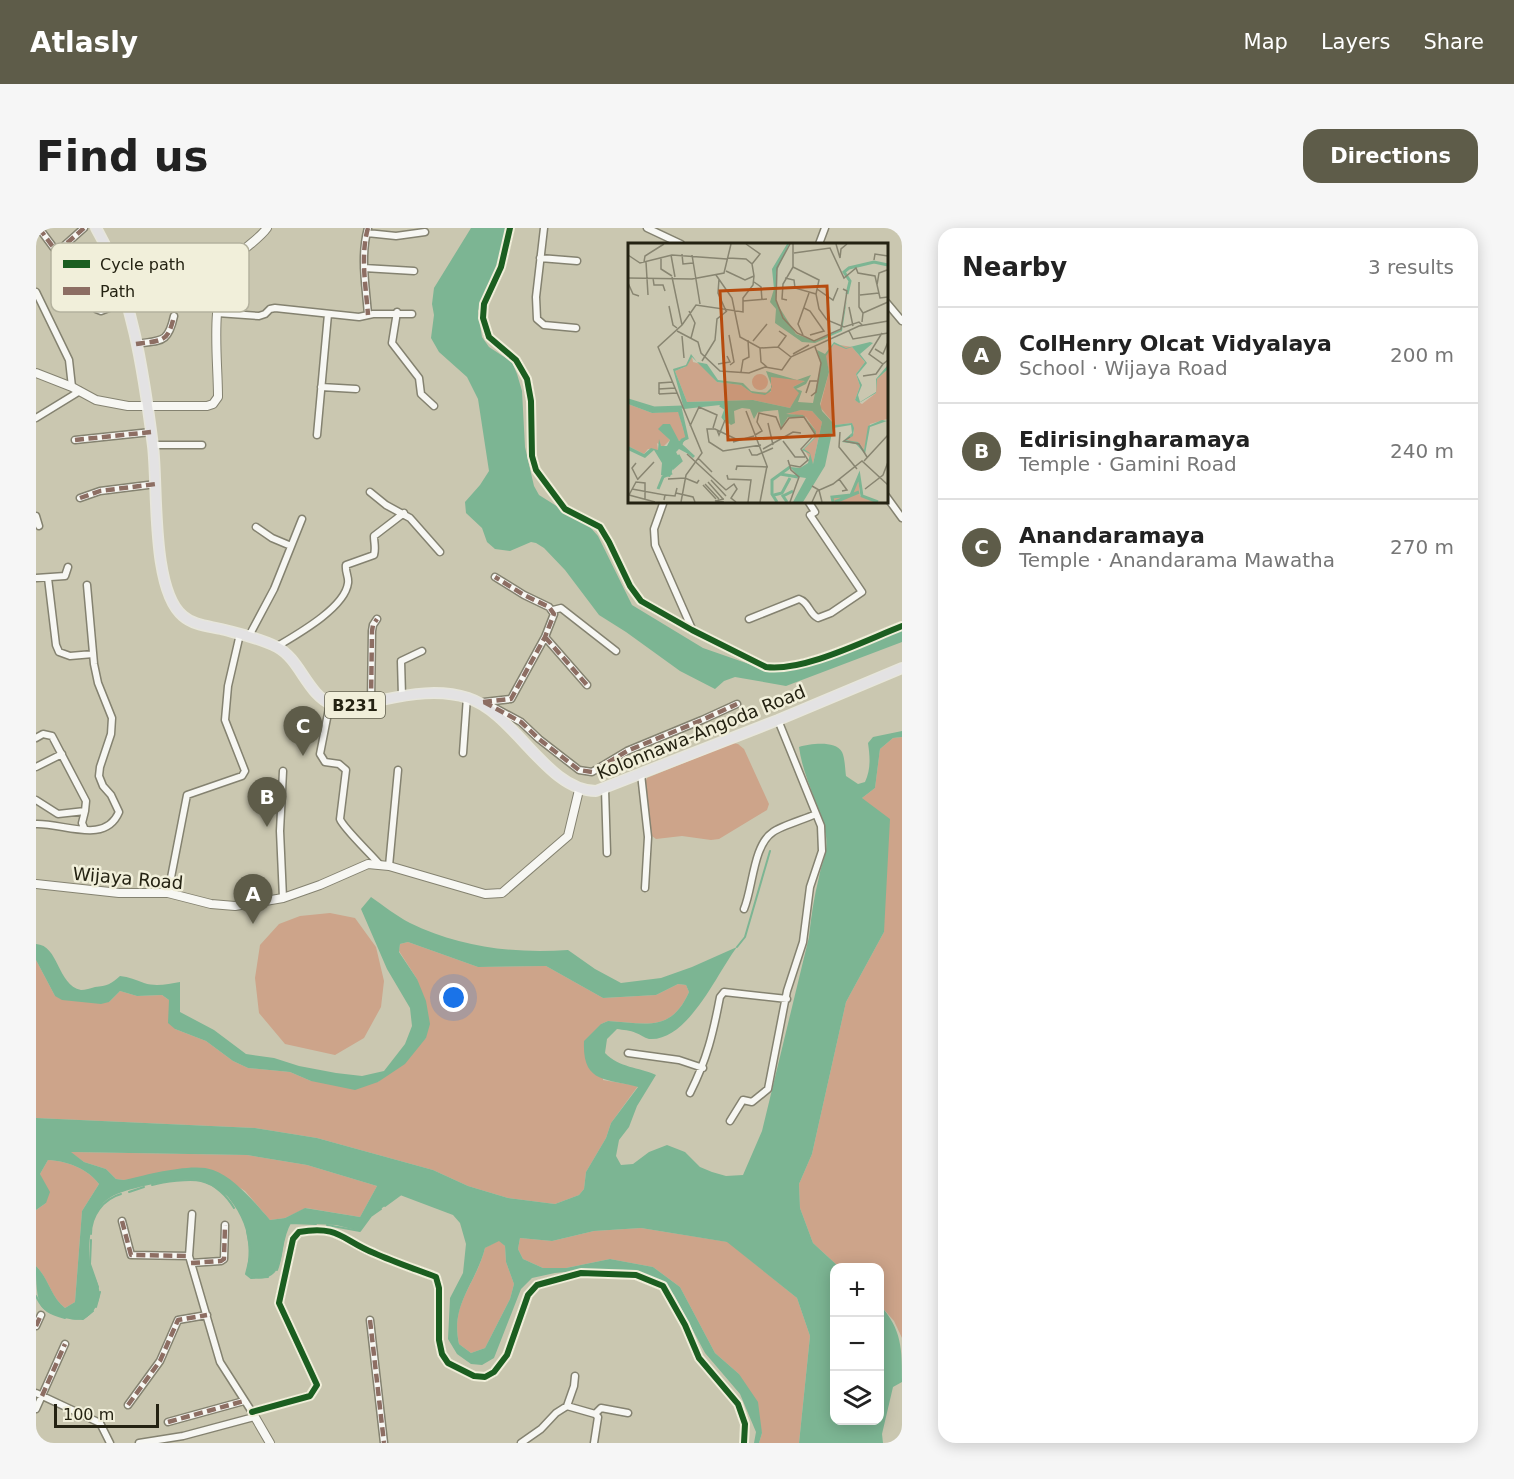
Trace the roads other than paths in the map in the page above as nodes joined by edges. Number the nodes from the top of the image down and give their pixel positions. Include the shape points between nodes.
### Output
1 (39, 228) edge
2 (84, 228) edge
3 (96, 228) edge
4 (267, 228) edge
5 (510, 228) edge
6 (544, 228) edge
7 (646, 228) edge
8 (825, 228) edge
9 (367, 230) edge
10 (425, 232) dead end
11 (67, 243) edge
12 (105, 243) edge
13 (679, 243) edge
14 (819, 243) edge
15 (51, 244) edge
16 (249, 245) edge
17 (540, 258) junction
18 (577, 261) dead end
19 (364, 268) junction
20 (414, 271) dead end
21 (36, 292) edge
22 (887, 304) edge
23 (129, 312) edge
24 (397, 312) junction
25 (217, 313) joint
26 (328, 314) junction
27 (412, 314) dead end
28 (368, 315) junction
29 (174, 316) dead end
30 (902, 321) edge
31 (576, 328) dead end
32 (135, 344) junction
33 (36, 373) edge
34 (321, 387) junction
35 (76, 389) junction
36 (356, 390) dead end
37 (147, 405) junction
38 (434, 406) dead end
39 (36, 418) edge
40 (151, 432) junction
41 (317, 435) dead end
42 (75, 440) dead end
43 (153, 445) junction
44 (202, 445) dead end
45 (156, 484) junction
46 (370, 492) dead end
47 (80, 498) dead end
48 (887, 499) edge
49 (664, 502) edge
50 (809, 502) edge
51 (404, 513) junction
52 (36, 516) edge
53 (902, 518) edge
54 (302, 519) dead end
55 (39, 526) dead end
56 (256, 527) dead end
57 (291, 546) junction
58 (440, 552) dead end
59 (68, 567) dead end
60 (495, 577) dead end
61 (36, 578) edge
62 (48, 578) junction
63 (87, 585) dead end
64 (553, 610) junction
65 (378, 619) dead end
66 (750, 620) dead end
67 (902, 626) edge
68 (692, 630) junction
69 (245, 635) junction
70 (545, 637) junction
71 (276, 647) junction
72 (422, 651) dead end
73 (616, 651) dead end
74 (93, 654) junction
75 (902, 668) edge
76 (587, 685) dead end
77 (402, 696) junction
78 (467, 697) junction
79 (371, 702) junction
80 (481, 702) junction
81 (330, 703) junction
82 (737, 704) dead end
83 (778, 720) junction
84 (36, 738) edge
85 (463, 753) dead end
86 (62, 754) junction
87 (36, 767) edge
88 (398, 770) dead end
89 (283, 771) dead end
90 (641, 774) junction
91 (605, 789) junction
92 (579, 790) junction
93 (36, 800) edge
94 (85, 811) junction
95 (816, 814) junction
96 (36, 824) edge
97 (85, 830) junction
98 (607, 854) dead end
99 (384, 866) junction
100 (36, 884) edge
101 (645, 888) dead end
102 (168, 893) junction
103 (283, 898) junction
104 (744, 909) dead end
105 (787, 999) junction
106 (628, 1053) dead end
107 (703, 1068) junction
108 (690, 1093) dead end
109 (729, 1121) dead end
110 (192, 1214) dead end
111 (122, 1221) dead end
112 (225, 1226) dead end
113 (189, 1256) junction
114 (192, 1263) junction
115 (41, 1315) dead end
116 (207, 1316) junction
117 (370, 1320) dead end
118 (36, 1326) edge
119 (65, 1344) dead end
120 (575, 1376) dead end
121 (39, 1395) edge
122 (244, 1401) junction
123 (128, 1405) dead end
124 (567, 1406) junction
125 (36, 1409) edge
126 (628, 1413) dead end
127 (595, 1414) junction
128 (253, 1415) junction
129 (168, 1422) dead end
130 (183, 1436) junction
131 (110, 1443) edge
132 (139, 1443) edge
133 (186, 1443) edge
134 (270, 1443) edge
135 (384, 1443) edge
136 (521, 1443) edge
137 (594, 1443) edge
138 (744, 1443) edge

1 - 15 street
2 - 11 street
3 - 12 main road, B231
4 - 16 street
5 - 68 street via 501,267 484,304 483,318 489,337 516,360 527,379 533,464 565,509 600,527 641,601
6 - 17 street
7 - 13 street
8 - 14 street
9 - 10 street via 396,236
9 - 19 street
17 - 18 street
17 - 31 street via 537,319 544,325
19 - 20 street
19 - 28 street
21 - 35 street via 69,360
22 - 30 street
23 - 32 main road, B231
24 - 27 street
24 - 28 street
24 - 38 street via 392,343 419,378 421,394
25 - 26 street via 259,316 274,308
25 - 37 street via 218,397 213,404
26 - 28 street
26 - 34 street
29 - 32 street via 167,337
32 - 37 main road, B231
33 - 35 street
34 - 36 street
34 - 41 street
35 - 37 street via 96,400
35 - 39 street
37 - 40 main road, B231
40 - 42 street
40 - 43 main road, B231
43 - 44 street
43 - 45 main road, B231
45 - 47 street via 100,491
45 - 69 main road, B231 via 160,563 174,607 191,622
46 - 51 street
48 - 53 street
49 - 68 street via 654,529 655,545
50 - 66 street via 815,512 810,515 862,592 818,618 799,598
51 - 58 street
51 - 71 street via 374,536 374,555 346,565 349,581 330,611
52 - 55 street
54 - 57 street
56 - 57 street
57 - 69 street via 274,589
59 - 62 street via 65,576
60 - 64 street
61 - 62 street
62 - 74 street via 59,652 70,656
63 - 74 street
64 - 70 street
64 - 73 street via 561,608
65 - 79 street via 372,631
67 - 68 street via 803,663 773,668
69 - 71 main road, B231
69 - 102 street via 228,686 225,720 245,771 242,776 187,795
70 - 76 street
70 - 80 street via 511,699
71 - 81 main road, B231 via 290,656 313,688
72 - 77 street via 401,661
74 - 97 street via 98,683 112,718 99,776 119,812 115,822 104,829
75 - 83 main road, Kolonnawa-Angoda Road
77 - 78 main road, Kolonnawa-Angoda Road / B231 via 441,693
77 - 79 main road, Kolonnawa-Angoda Road / B231
78 - 80 main road, Kolonnawa-Angoda Road / B231
78 - 85 street
79 - 81 main road, Kolonnawa-Angoda Road / B231 via 342,706
80 - 82 street via 521,722 579,770 592,772 627,751
80 - 92 main road, Kolonnawa-Angoda Road / B231 via 550,768
81 - 99 street via 320,754 326,762 346,770 342,826
83 - 90 main road, Kolonnawa-Angoda Road
83 - 95 street
84 - 86 street via 52,735
86 - 87 street
86 - 94 street via 86,801
88 - 99 street
89 - 103 street
90 - 91 main road, Kolonnawa-Angoda Road
90 - 101 street via 648,837
91 - 92 main road, Kolonnawa-Angoda Road
91 - 98 street
92 - 99 street, Wijaya Road via 568,836 502,893 485,894
93 - 94 street via 58,814
94 - 97 street
95 - 104 street via 765,838
95 - 105 street via 821,826 822,852 810,887 803,942
96 - 97 street
99 - 103 street, Wijaya Road via 368,864
100 - 102 street, Wijaya Road via 119,893
102 - 103 street, Wijaya Road via 235,906
105 - 107 street via 724,992
105 - 109 street via 768,1089 752,1102 743,1100
106 - 107 street via 679,1060
107 - 108 street
110 - 113 street
111 - 113 street via 131,1256
112 - 114 street via 224,1259
113 - 114 street
114 - 116 street
115 - 118 street
116 - 122 street via 220,1362
116 - 123 street via 178,1320 160,1361
117 - 135 street
119 - 121 street
120 - 124 street
121 - 125 street
121 - 131 street via 100,1423
122 - 128 street
122 - 129 street
124 - 127 street
124 - 136 street
126 - 127 street via 601,1408
127 - 137 street
128 - 130 street
128 - 134 street
128 - 138 street via 310,1396 317,1385 279,1303 293,1239 299,1232 317,1229 343,1235 372,1253 436,1277 442,1354 448,1363 474,1376 494,1372 507,1355 528,1295 537,1285 581,1273 636,1275 663,1286 699,1358 738,1404 745,1424
130 - 132 street
130 - 133 street

